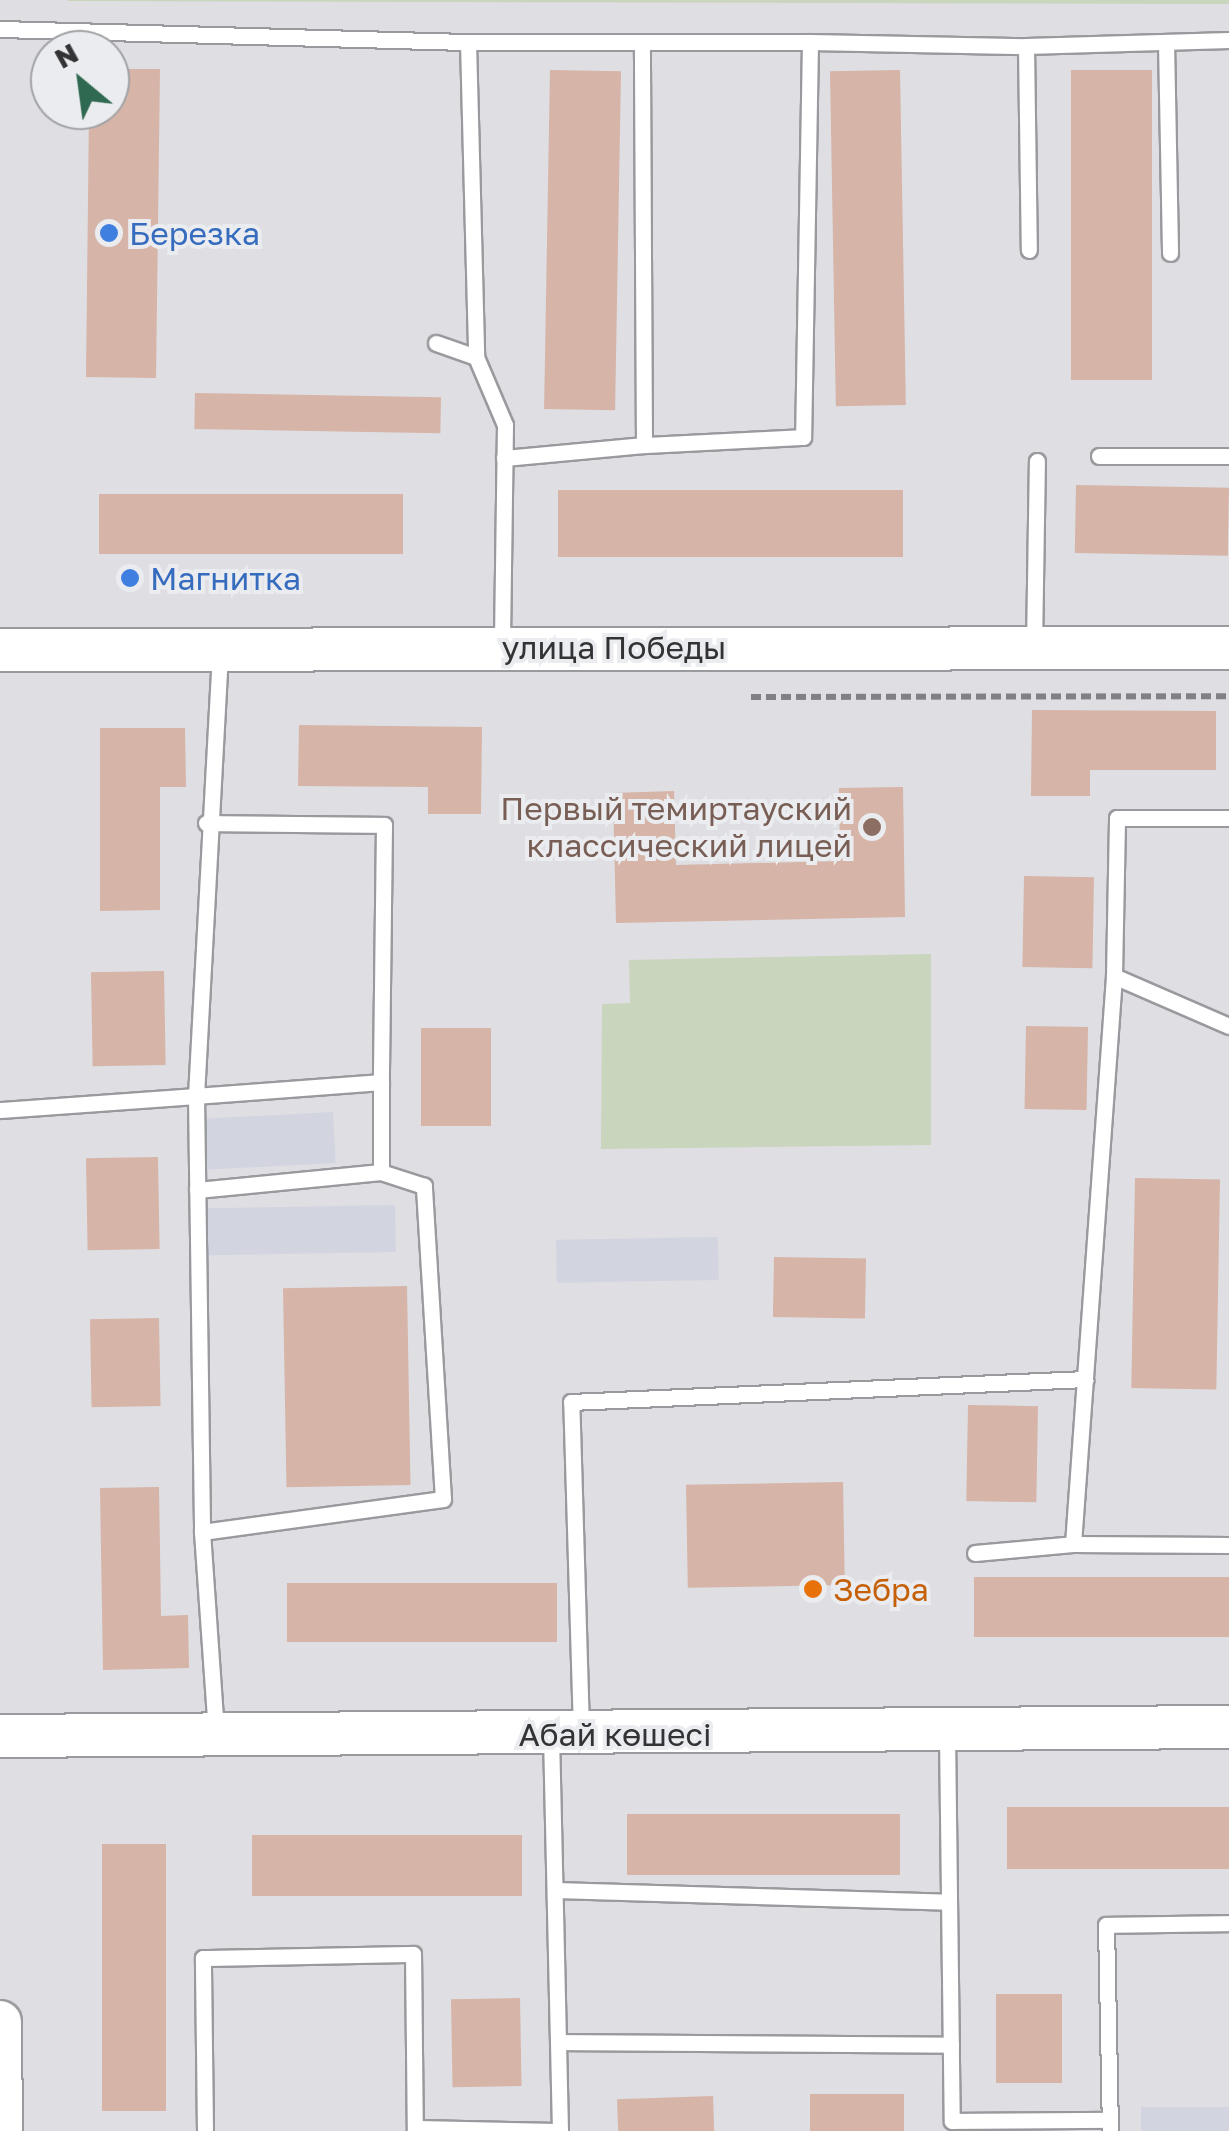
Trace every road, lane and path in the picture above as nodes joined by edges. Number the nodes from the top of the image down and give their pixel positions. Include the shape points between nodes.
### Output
1 (0, 29) edge
2 (1229, 40) edge
3 (468, 42) junction
4 (642, 42) junction
5 (810, 42) junction
6 (1166, 42) junction
7 (1026, 46) junction
8 (1029, 250) dead end
9 (1170, 254) dead end
10 (436, 343) dead end
11 (476, 357) junction
12 (644, 445) junction
13 (1099, 456) dead end
14 (1229, 456) edge
15 (504, 458) junction
16 (1037, 461) dead end
17 (1034, 647) junction
18 (502, 648) junction
19 (1229, 648) edge
20 (220, 649) junction
21 (0, 650) edge
22 (1229, 696) edge
23 (751, 697) dead end
24 (1229, 818) edge
25 (206, 824) junction
26 (1114, 976) junction
27 (1229, 1026) edge
28 (381, 1082) junction
29 (196, 1096) junction
30 (0, 1110) edge
31 (381, 1172) junction
32 (197, 1190) junction
33 (1085, 1380) junction
34 (202, 1532) junction
35 (1074, 1544) junction
36 (1229, 1544) edge
37 (974, 1553) dead end
38 (1229, 1727) edge
39 (946, 1733) junction
40 (566, 1734) junction
41 (0, 1736) edge
42 (214, 1736) junction
43 (555, 1890) junction
44 (949, 1902) junction
45 (1229, 1923) edge
46 (0, 2022) edge
47 (558, 2042) junction
48 (951, 2045) junction
49 (1110, 2125) edge
50 (415, 2129) edge
51 (1, 2131) edge
52 (205, 2131) edge

1 - 3 lane
2 - 6 lane
3 - 4 lane
3 - 11 lane
4 - 5 lane
4 - 12 lane
5 - 7 lane
5 - 12 lane via 803,437
6 - 7 lane
6 - 9 lane
7 - 8 lane
10 - 11 lane
11 - 15 lane via 505,425
12 - 15 lane
13 - 14 lane
15 - 18 lane
16 - 17 lane
17 - 18 street, улица Победы
17 - 19 street, улица Победы
18 - 20 street, улица Победы
20 - 21 street, улица Победы
20 - 25 lane
22 - 23 path
24 - 26 lane via 1117,818
25 - 28 lane via 384,825
25 - 29 lane
26 - 27 lane
26 - 33 lane
28 - 29 lane
28 - 31 lane
29 - 30 lane
29 - 32 lane
31 - 32 lane
31 - 34 lane via 424,1186 443,1498
32 - 34 lane
33 - 35 lane
33 - 40 lane via 571,1402
34 - 42 lane
35 - 36 lane
35 - 37 lane
38 - 39 street, Абай көшесі
39 - 40 street, Абай көшесі
39 - 44 lane
40 - 42 street, Абай көшесі
40 - 43 lane
41 - 42 street, Абай көшесі
43 - 44 lane
43 - 47 lane
44 - 48 lane
45 - 49 lane via 1106,1925
46 - 51 street
47 - 48 lane
47 - 50 lane via 560,2131
48 - 49 lane via 952,2121
50 - 52 lane via 413,1954 203,1958

